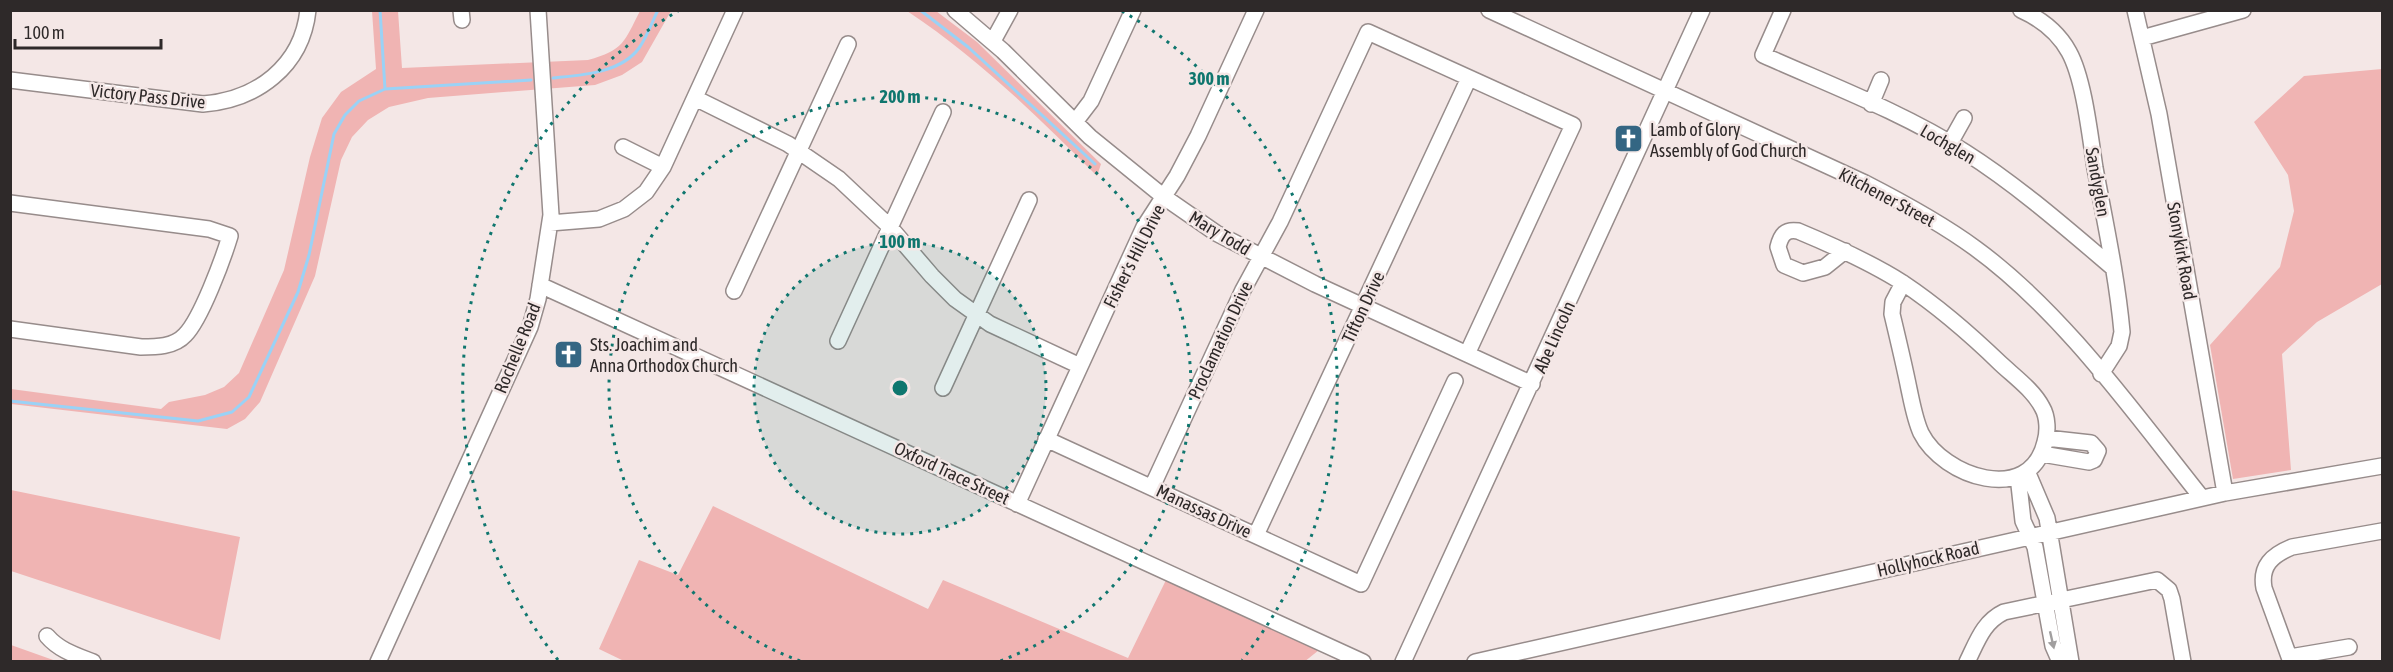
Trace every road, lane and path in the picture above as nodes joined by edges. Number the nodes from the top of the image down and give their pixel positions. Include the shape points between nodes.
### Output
1 (308, 10) edge
2 (538, 10) edge
3 (735, 10) edge
4 (955, 10) edge
5 (1010, 10) edge
6 (1133, 10) edge
7 (1256, 10) edge
8 (1489, 10) edge
9 (1702, 10) edge
10 (1783, 10) edge
11 (2021, 10) edge
12 (2135, 10) edge
13 (2243, 10) edge
14 (2142, 38) junction
15 (993, 41) junction
16 (848, 44) dead end
17 (1469, 78) junction
18 (10, 80) edge
19 (1881, 80) dead end
20 (1665, 92) junction
21 (695, 98) junction
22 (1870, 104) junction
23 (943, 112) dead end
24 (1964, 117) dead end
25 (1075, 122) junction
26 (1950, 143) junction
27 (623, 147) dead end
28 (799, 150) junction
29 (663, 166) junction
30 (1164, 196) junction
31 (1029, 200) dead end
32 (10, 203) edge
33 (550, 223) junction
34 (889, 226) junction
35 (1845, 251) dead end
36 (1260, 257) junction
37 (2112, 267) junction
38 (1903, 283) junction
39 (540, 285) junction
40 (734, 291) dead end
41 (1363, 306) junction
42 (977, 315) junction
43 (10, 329) edge
44 (838, 341) dead end
45 (1467, 354) junction
46 (1080, 366) junction
47 (2101, 374) junction
48 (1455, 381) dead end
49 (1532, 384) junction
50 (943, 388) dead end
51 (2046, 438) junction
52 (1046, 439) junction
53 (2074, 441) junction
54 (2042, 454) junction
55 (2070, 459) junction
56 (2382, 466) edge
57 (2022, 474) junction
58 (1152, 487) junction
59 (2225, 493) junction
60 (2038, 494) junction
61 (2021, 498) junction
62 (2202, 498) junction
63 (1017, 504) junction
64 (2382, 531) edge
65 (2048, 532) junction
66 (1256, 535) junction
67 (2029, 536) junction
68 (2061, 600) junction
69 (2044, 603) junction
70 (46, 636) dead end
71 (2349, 647) dead end
72 (2291, 659) edge
73 (93, 662) edge
74 (378, 662) edge
75 (1363, 662) edge
76 (1403, 662) edge
77 (1475, 662) edge
78 (1967, 662) edge
79 (2060, 662) edge
80 (2071, 662) edge
81 (2183, 662) edge

1 - 18 street, Victory Pass Drive via 304,32 283,69 255,90 220,103
2 - 33 street, Rochelle Road via 552,198
3 - 21 street
4 - 15 street, Mary Todd
5 - 15 street
6 - 25 street via 1091,101
7 - 30 street, Fisher's Hill Drive via 1198,136
8 - 20 street, Kitchener Street
9 - 20 street, Abe Lincoln
10 - 22 street, Lochglen via 1762,55
11 - 37 street, Sandyglen via 2058,35 2076,67
12 - 14 street, Stonykirk Road
13 - 14 street
14 - 59 street, Stonykirk Road via 2159,114
15 - 25 street, Mary Todd
16 - 28 street
17 - 36 street, Proclamation Drive via 1368,32
17 - 41 street, Tifton Drive
17 - 45 street via 1573,125
19 - 22 street
20 - 47 street, Kitchener Street via 1865,183 1975,247 2025,290
20 - 49 street, Abe Lincoln
21 - 28 street
21 - 29 street
22 - 26 street, Lochglen
23 - 34 street
24 - 26 street
25 - 30 street, Mary Todd
26 - 37 street, Lochglen via 2010,183
27 - 29 street
28 - 34 street via 838,179
28 - 40 street
29 - 33 street via 646,192 624,209 599,219
30 - 36 street, Mary Todd via 1216,233
30 - 46 street, Fisher's Hill Drive via 1144,227
31 - 42 street
32 - 43 street via 209,229 230,236 195,320 175,342 141,347
33 - 39 street, Rochelle Road
34 - 42 street via 932,276
34 - 44 street
35 - 38 street
36 - 41 street, Mary Todd
36 - 58 street, Proclamation Drive
37 - 47 street, Sandyglen via 2122,332 2119,346
38 - 51 street via 1967,332 2034,395 2043,408
38 - 57 street via 1893,302 1892,314 1921,434 1935,451 1968,474 1998,479
39 - 63 street, Oxford Trace Street
39 - 74 street, Rochelle Road via 530,327
41 - 45 street, Mary Todd
41 - 66 street, Tifton Drive
42 - 46 street
42 - 50 street
45 - 49 street, Mary Todd
46 - 52 street, Fisher's Hill Drive
47 - 62 street, Kitchener Street
48 - 66 street, Manassas Drive via 1361,584
49 - 76 street, Abe Lincoln
51 - 53 street
51 - 54 street
52 - 58 street, Manassas Drive
52 - 63 street, Fisher's Hill Drive
53 - 55 street
53 - 55 street via 2091,443 2098,451 2089,462
54 - 55 street
54 - 57 street
56 - 59 street, Hollyhock Road
57 - 60 street
57 - 61 street
58 - 66 street, Manassas Drive
59 - 62 street, Hollyhock Road
60 - 61 street
60 - 65 street
61 - 67 street
62 - 65 street, Hollyhock Road
63 - 75 street, Oxford Trace Street
64 - 72 street via 2292,547 2270,559 2262,577 2264,588
65 - 67 street, Hollyhock Road
65 - 68 street
67 - 69 street via 2035,547
67 - 77 street, Hollyhock Road
68 - 69 street
68 - 80 street
68 - 81 street via 2152,580 2164,584 2172,599
69 - 78 street via 1994,617 1984,627
69 -> 79 street
70 - 73 street via 64,651
71 - 72 street

